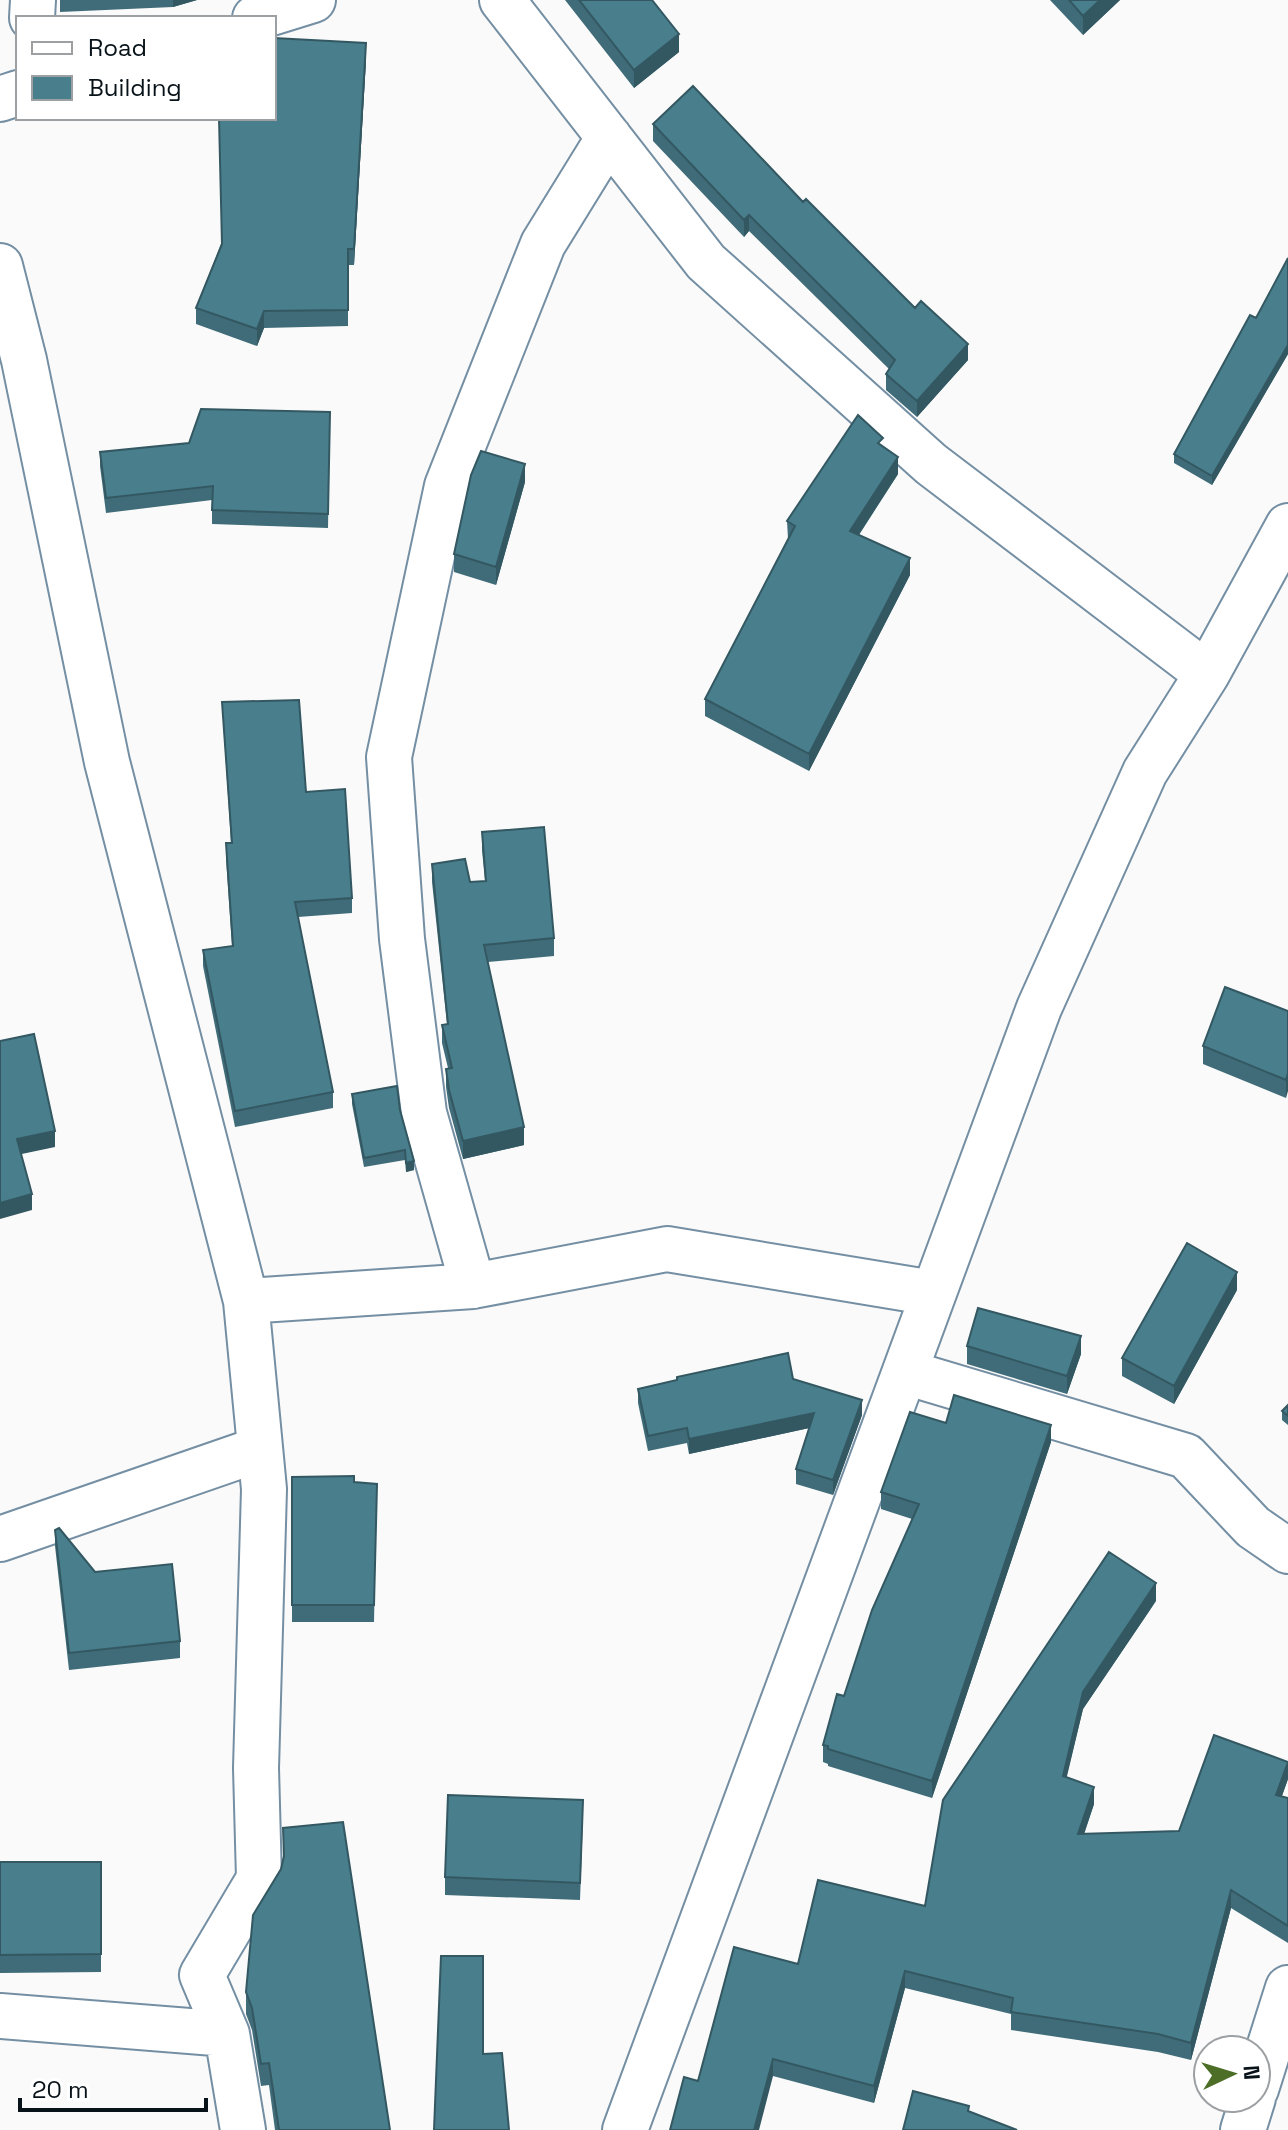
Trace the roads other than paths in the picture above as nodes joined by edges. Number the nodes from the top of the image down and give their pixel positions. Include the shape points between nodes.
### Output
1 (313, 0) edge
2 (502, 0) edge
3 (261, 16) edge
4 (609, 137) junction
5 (0, 266) edge
6 (1288, 526) edge
7 (1207, 674) junction
8 (473, 1286) junction
9 (933, 1293) junction
10 (246, 1301) junction
11 (905, 1372) junction
12 (260, 1449) junction
13 (0, 1539) edge
14 (1288, 1551) edge
15 (1288, 1988) edge
16 (0, 2016) edge
17 (227, 2034) junction
18 (1272, 2038) edge
19 (243, 2130) edge
20 (625, 2130) edge

1 - 3 street
2 - 4 street
4 - 7 street via 706,262 931,464
4 - 8 street via 543,244 447,486 389,757 402,939 424,1113
5 - 10 street via 107,762
6 - 7 street
7 - 9 street via 1145,772 1039,1008
8 - 9 street via 667,1249
8 - 10 street
9 - 11 street
10 - 12 street
11 - 14 street via 1186,1456 1253,1527
11 - 20 street
12 - 13 street
12 - 17 street via 264,1489 256,1768 259,1879 202,1975
15 - 18 street
16 - 17 street
17 - 19 street

